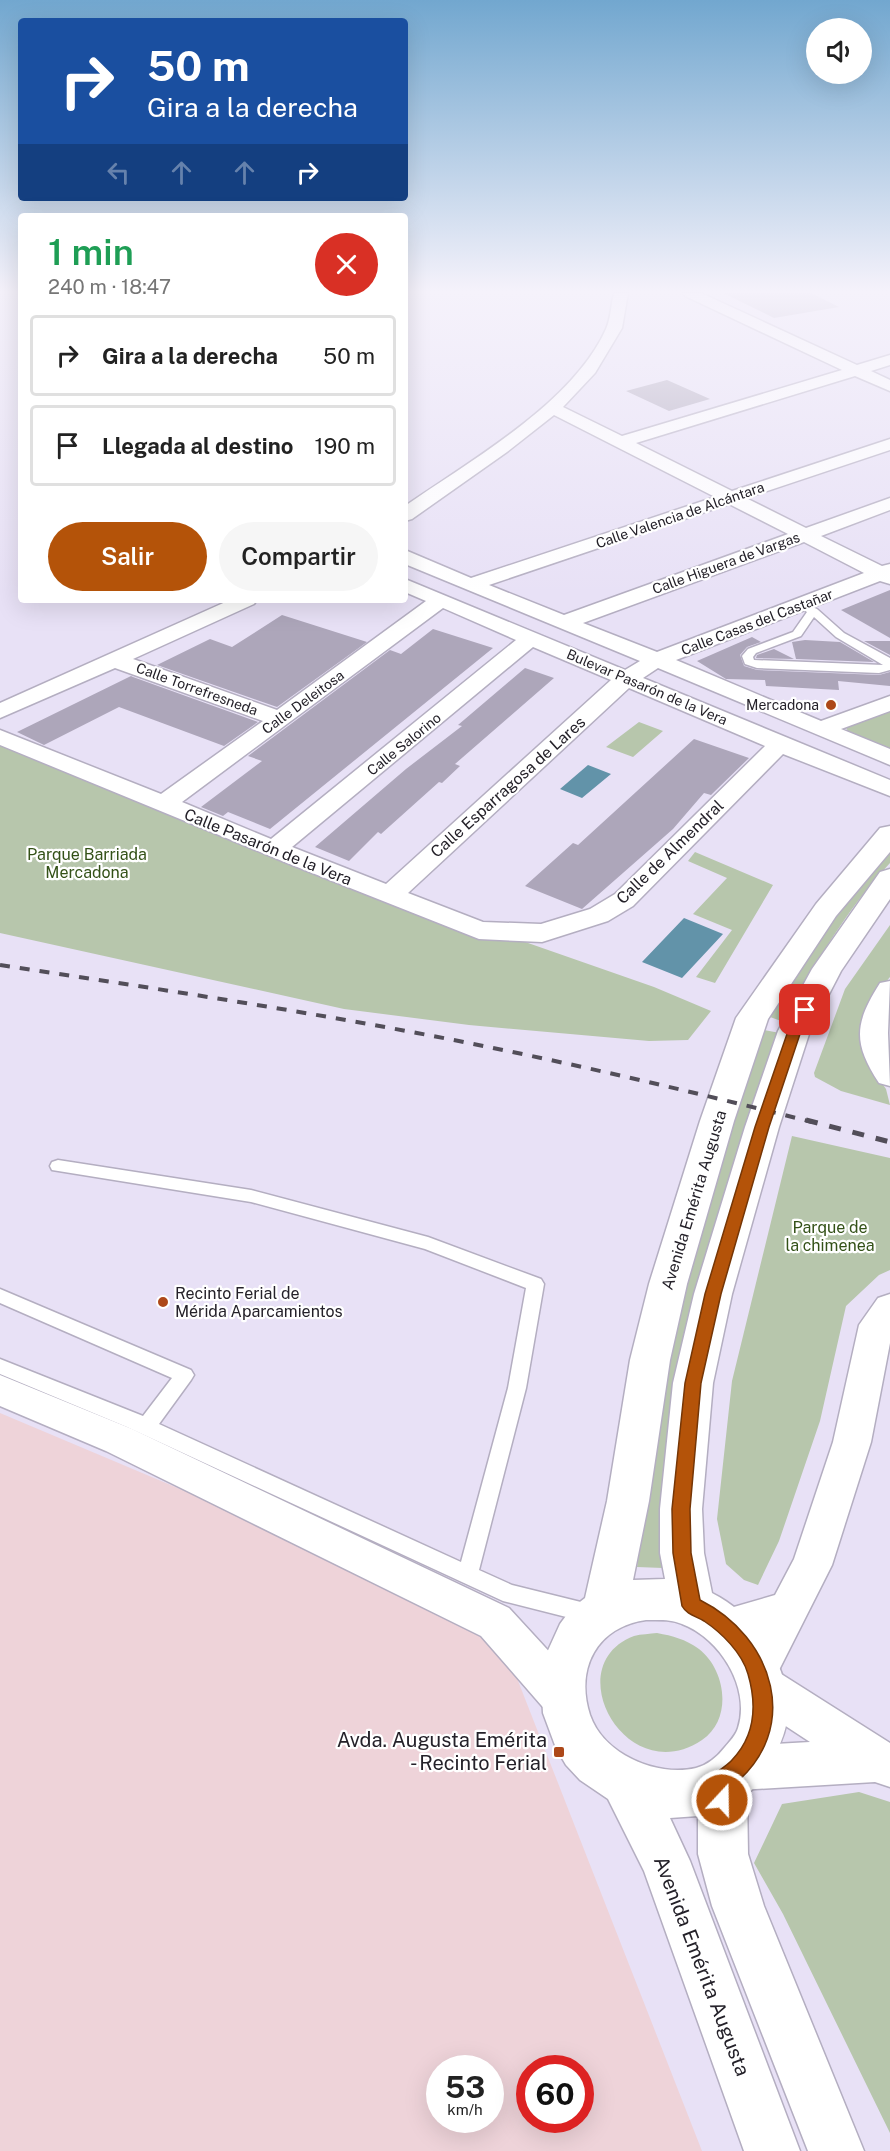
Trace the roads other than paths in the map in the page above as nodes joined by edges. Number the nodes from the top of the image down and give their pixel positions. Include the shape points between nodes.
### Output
1 (567, 393) edge
2 (778, 393) edge
3 (553, 408) junction
4 (621, 442) junction
5 (890, 444) edge
6 (732, 498) junction
7 (890, 504) edge
8 (408, 513) edge
9 (805, 535) junction
10 (408, 558) edge
11 (887, 574) edge
12 (470, 585) junction
13 (408, 586) edge
14 (441, 600) junction
15 (240, 603) edge
16 (807, 608) junction
17 (562, 623) junction
18 (531, 638) junction
19 (114, 660) junction
20 (657, 660) junction
21 (627, 678) junction
22 (890, 703) edge
23 (0, 711) edge
24 (280, 719) junction
25 (821, 729) junction
26 (0, 737) edge
27 (780, 744) junction
28 (890, 758) edge
29 (890, 789) edge
30 (164, 804) junction
31 (890, 834) edge
32 (274, 849) junction
33 (890, 878) edge
34 (390, 895) junction
35 (542, 933) joint
36 (890, 990) edge
37 (890, 1076) edge
38 (58, 1166) dead end
39 (0, 1296) edge
40 (890, 1308) edge
41 (0, 1366) edge
42 (0, 1390) edge
43 (146, 1426) junction
44 (468, 1574) junction
45 (790, 1610) junction
46 (601, 1613) junction
47 (709, 1616) junction
48 (759, 1678) junction
49 (562, 1698) junction
50 (882, 1763) edge
51 (730, 1775) junction
52 (626, 1784) junction
53 (772, 2151) edge
54 (836, 2151) edge

1 - 3 street
2 - 4 street
3 - 4 street
3 - 8 street
4 - 6 street
5 - 6 street, Calle Valencia de Alcántara
6 - 9 street
6 - 12 street, Calle Valencia de Alcántara
7 - 9 street, Calle Higuera de Vargas
9 - 11 street
9 - 17 street, Calle Higuera de Vargas
10 - 12 street, Bulevar Pasarón de la Vera
11 - 16 street, Calle Casas del Castañar
12 - 17 street, Bulevar Pasarón de la Vera
13 - 14 street, Bulevar Pasarón de la Vera
14 - 18 street, Bulevar Pasarón de la Vera
14 - 24 street, Calle Deleitosa
15 - 19 street
16 - 16 lane via 797,634 752,651 747,656 749,662 879,670 889,667 887,661 840,635
16 - 20 street, Calle Casas del Castañar
17 - 20 street, Bulevar Pasarón de la Vera
18 - 21 street, Bulevar Pasarón de la Vera
18 - 32 street, Calle Salorino
19 - 23 street
19 - 24 street, Calle Torrefresneda
20 - 21 street, Calle Casas del Castañar
20 - 25 street, Bulevar Pasarón de la Vera
21 - 27 street, Bulevar Pasarón de la Vera
21 - 34 street, Calle Esparragosa de Lares
22 - 25 street
24 - 30 street, Calle Deleitosa
25 - 28 street, Bulevar Pasarón de la Vera
26 - 30 street, Calle Pasarón de la Vera
27 - 29 street, Bulevar Pasarón de la Vera
27 - 35 street, Calle de Almendral via 624,900 599,915
30 - 32 street, Calle Pasarón de la Vera
31 - 46 main road, Avenida Emérita Augusta via 826,910 752,1018 668,1284 650,1360 628,1501
32 - 34 street, Calle Pasarón de la Vera
33 - 47 main road via 827,969 794,1031 713,1294 693,1383 681,1509 682,1553
34 - 35 street, Calle Pasarón de la Vera via 479,930
36 - 37 street via 878,1009 872,1032 878,1060
38 - 44 lane via 251,1196 428,1243 535,1284 517,1388
39 - 43 lane via 184,1376
40 - 45 street via 876,1325 852,1442 812,1564
41 - 43 lane
42 - 49 street via 119,1440 495,1622
43 - 44 lane
44 - 46 lane via 510,1594
45 - 47 street
45 - 48 street
46 - 47 main road via 646,1599 669,1600
46 - 49 main road via 581,1631 569,1651
47 - 48 main road via 744,1647
48 - 50 street
48 - 51 main road via 764,1707 761,1730 752,1750
49 - 52 main road via 569,1724 583,1748 602,1769
50 - 51 street
51 - 52 main road via 700,1791 676,1795
51 - 54 main road via 723,1854 738,1906
52 - 53 main road, Avenida Emérita Augusta via 665,1861

